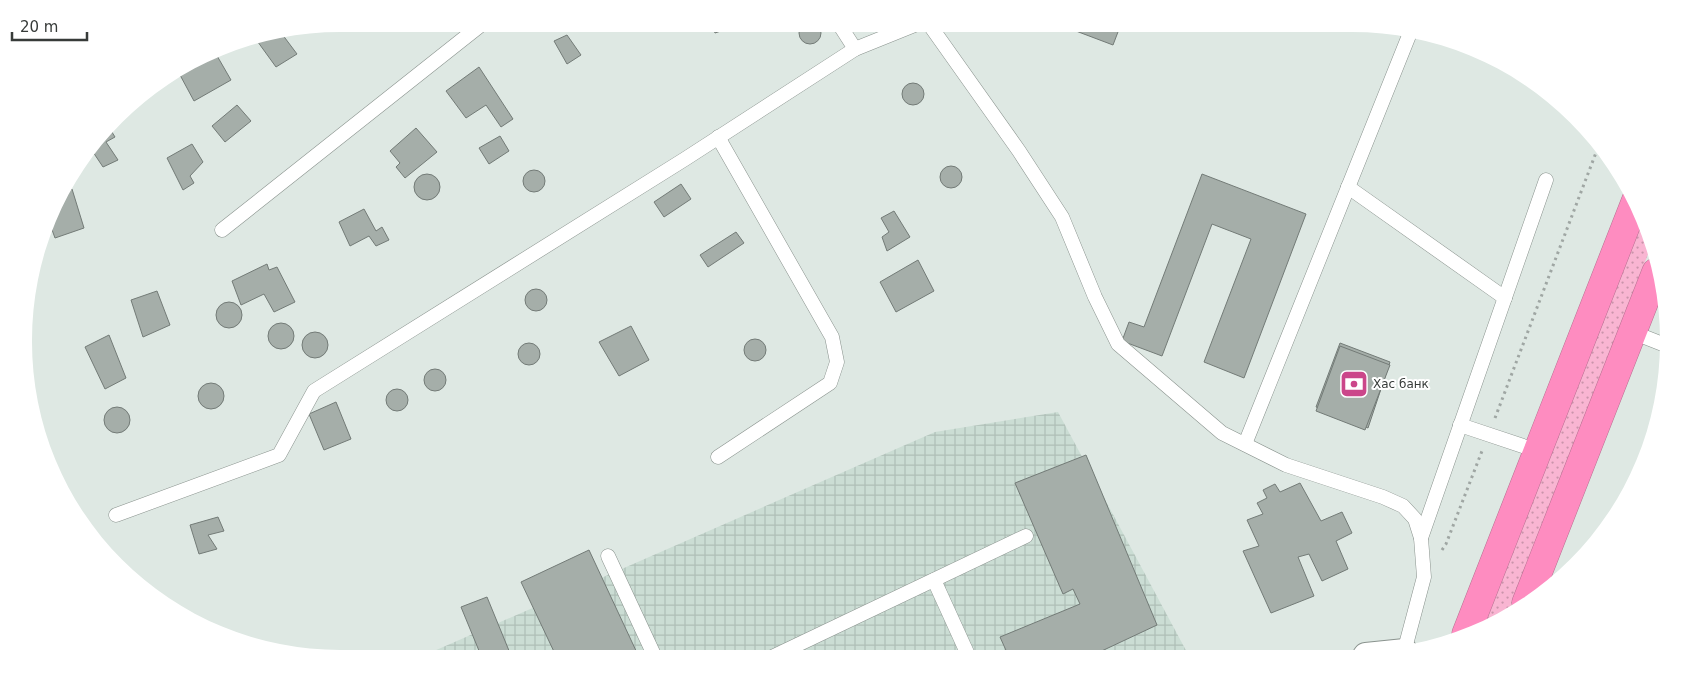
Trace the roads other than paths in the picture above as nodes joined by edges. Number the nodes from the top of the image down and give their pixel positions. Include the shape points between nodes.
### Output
1 (472, 32) edge
2 (844, 32) edge
3 (897, 32) edge
4 (936, 32) edge
5 (1408, 37) edge
6 (855, 49) junction
7 (718, 137) junction
8 (1546, 180) dead end
9 (1348, 186) junction
10 (1632, 211) edge
11 (222, 230) dead end
12 (1654, 277) edge
13 (1505, 298) junction
14 (1632, 332) junction
15 (1660, 343) edge
16 (1460, 425) junction
17 (1244, 444) junction
18 (1538, 451) junction
19 (718, 457) dead end
20 (116, 515) dead end
21 (1026, 536) dead end
22 (1421, 538) junction
23 (608, 556) dead end
24 (934, 580) junction
25 (1530, 593) edge
26 (1469, 626) edge
27 (1406, 645) edge
28 (652, 650) edge
29 (787, 650) edge
30 (965, 650) edge

1 - 11 lane
2 - 6 lane
3 - 6 lane
4 - 17 lane via 1062,217 1118,344 1222,433
5 - 9 lane
6 - 7 lane
7 - 19 lane via 832,337 837,362 830,383
7 - 20 lane via 314,391 279,454
8 - 13 lane
9 - 13 lane
9 - 17 lane
10 - 18 highway
12 - 14 highway
13 - 16 lane
14 - 15 lane
14 - 25 highway
16 - 18 lane
16 - 22 lane
17 - 22 lane via 1286,466 1403,506 1414,519
18 - 26 highway
21 - 24 lane
22 - 27 lane via 1424,577
23 - 28 lane
24 - 29 lane
24 - 30 lane

